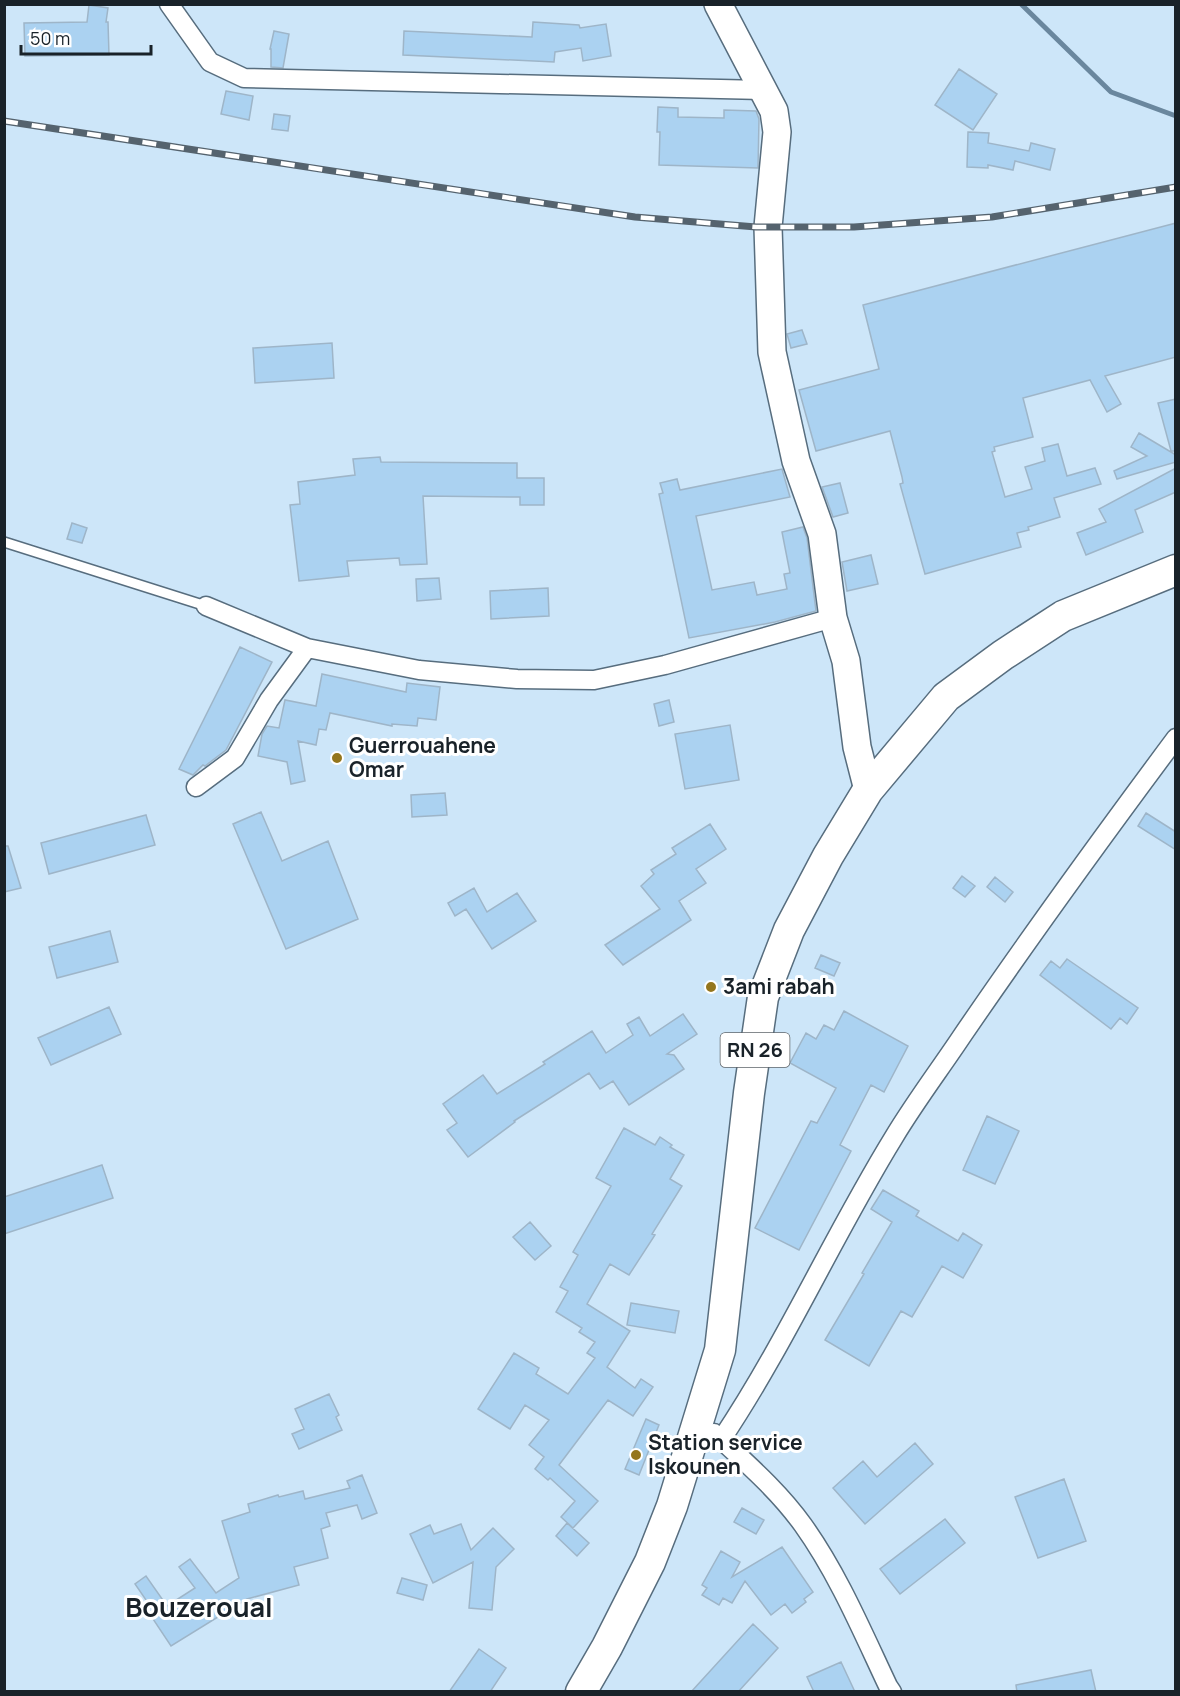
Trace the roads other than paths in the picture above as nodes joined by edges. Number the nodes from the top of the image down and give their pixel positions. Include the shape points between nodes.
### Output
1 (169, 4) edge
2 (718, 4) edge
3 (763, 90) junction
4 (4, 542) edge
5 (1176, 570) edge
6 (206, 606) joint
7 (833, 618) junction
8 (307, 648) junction
9 (1176, 738) edge
10 (196, 787) dead end
11 (868, 790) junction
12 (699, 1420) junction
13 (721, 1440) junction
14 (581, 1692) edge
15 (892, 1692) edge

1 - 3 street via 210,62 244,78
2 - 3 street
3 - 7 street via 774,111 777,132 768,227 772,352 796,461 822,534
4 - 6 lane
5 - 11 main road, RN 26 via 1063,616 1002,655 946,697
6 - 8 street
7 - 8 street via 665,665 594,680 518,679 419,670
7 - 11 street via 846,661 857,747
8 - 10 street via 268,700 235,758
9 - 13 street via 1024,947 894,1136 758,1382
11 - 12 main road, RN 26 via 789,930 763,997 720,1350
12 - 13 street
12 - 14 main road, RN 26 via 650,1562
13 - 15 street via 759,1473 802,1524 839,1582

